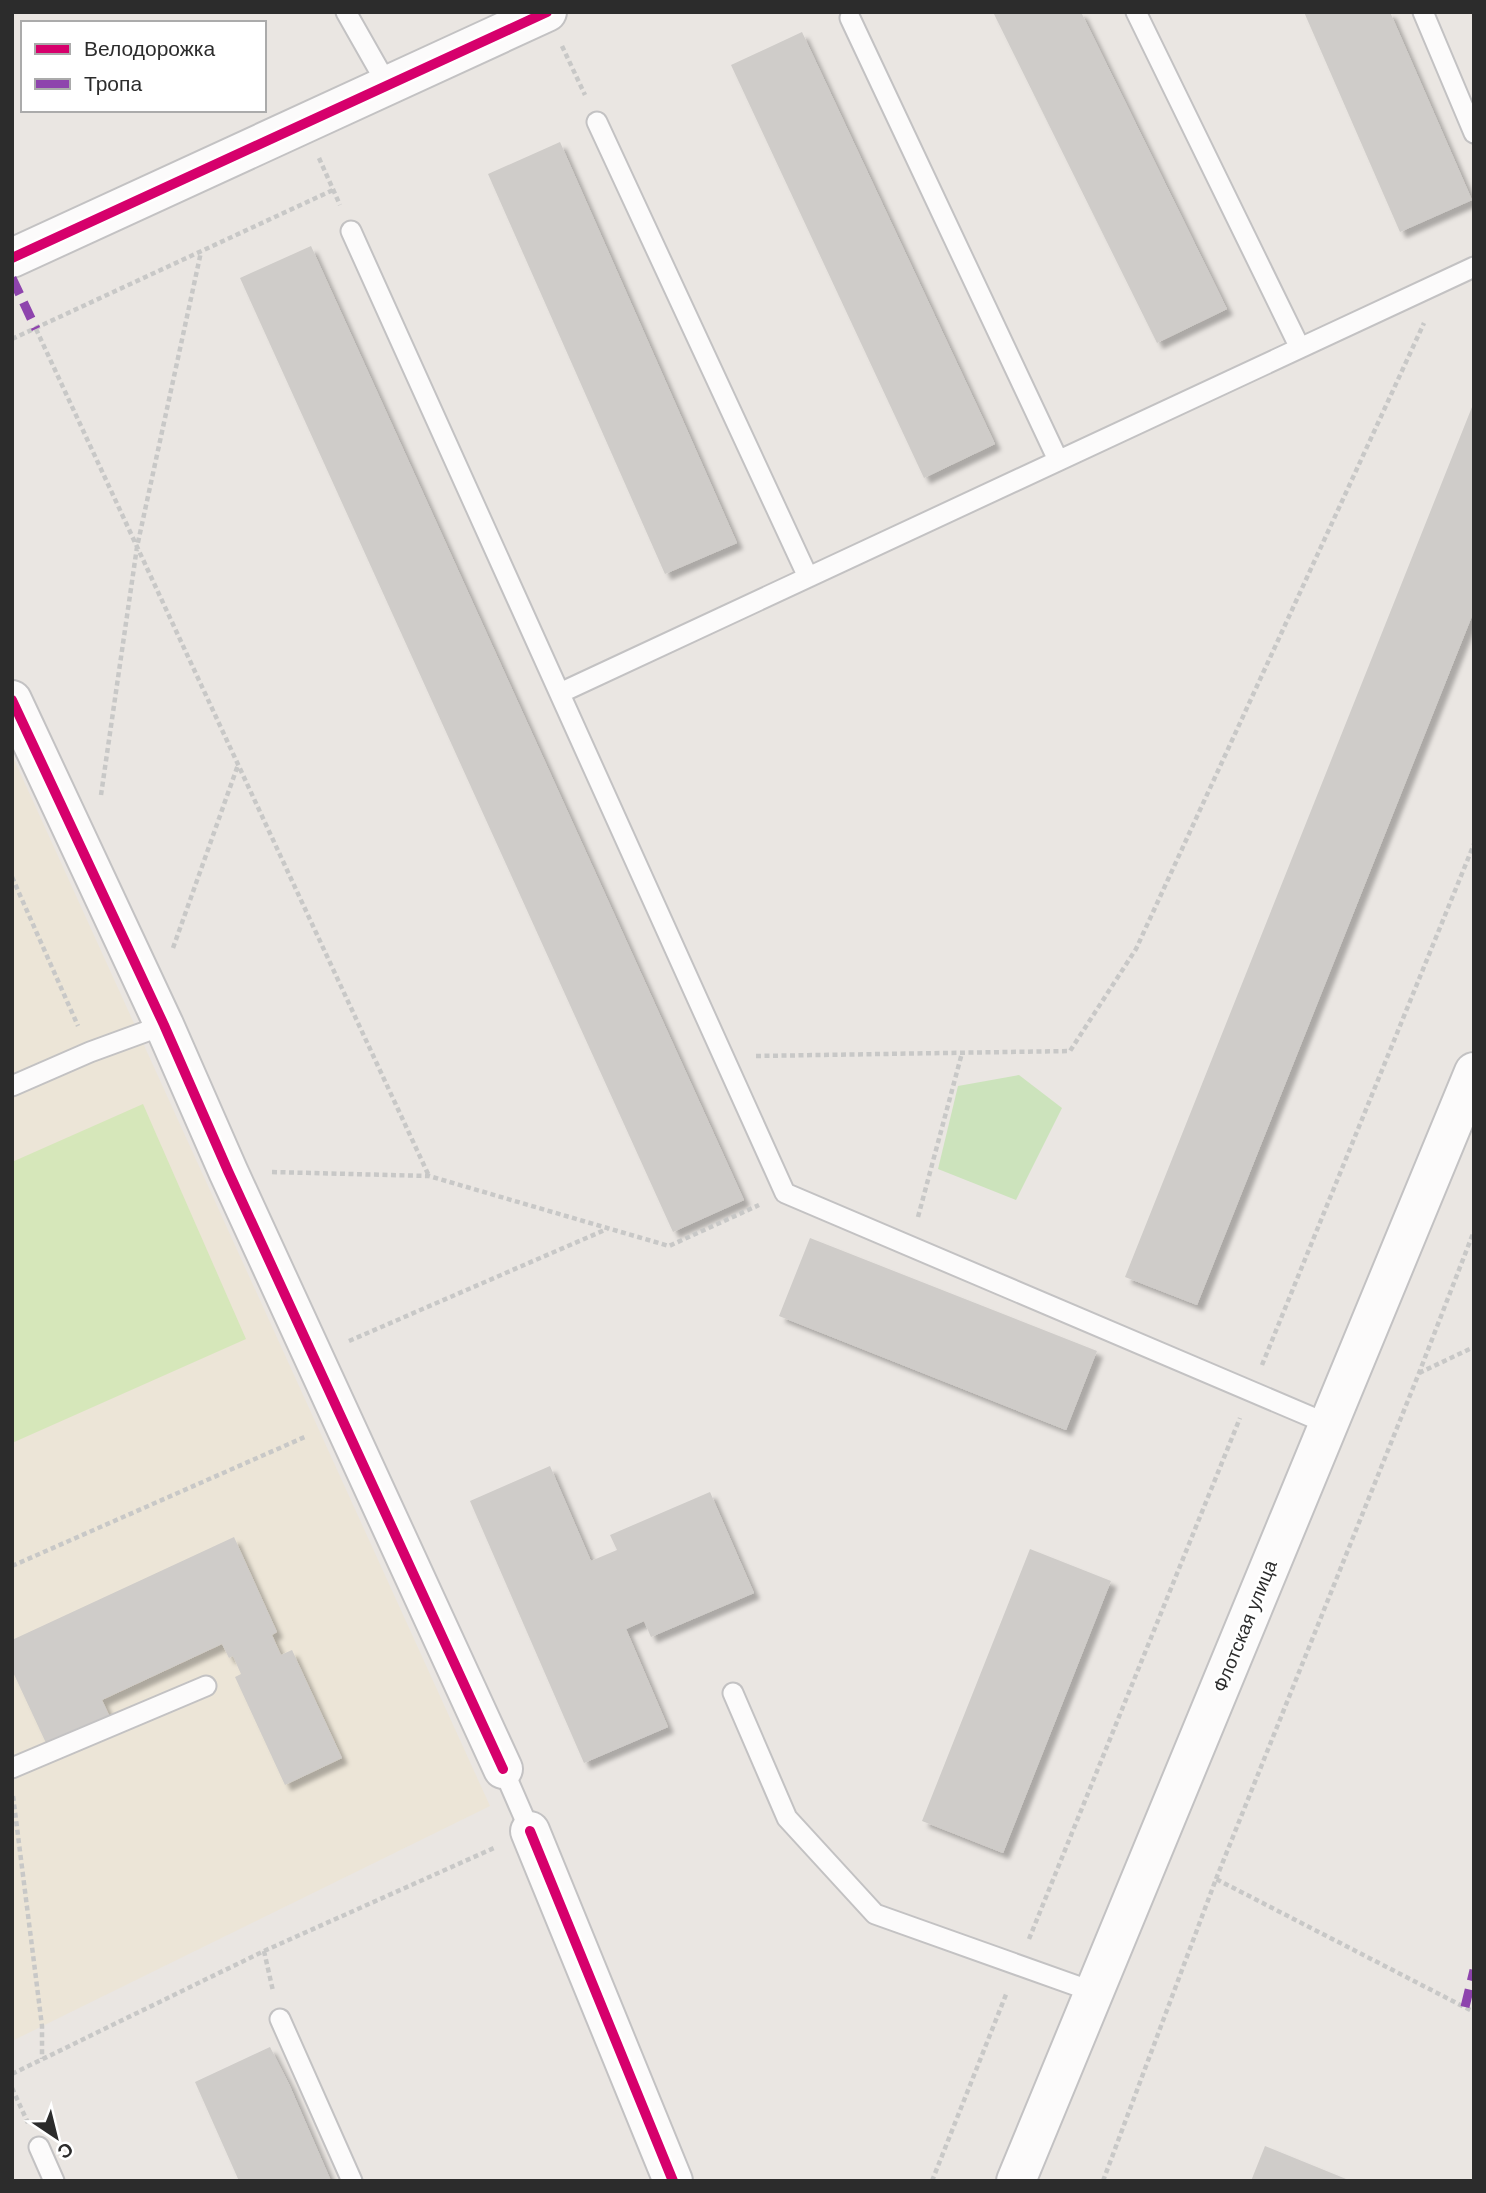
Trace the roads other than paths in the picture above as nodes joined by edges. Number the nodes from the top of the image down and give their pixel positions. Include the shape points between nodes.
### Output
1 (346, 12) edge
2 (1136, 12) edge
3 (1423, 12) edge
4 (850, 18) dead end
5 (553, 25) edge
6 (388, 86) junction
7 (597, 122) road end
8 (1474, 133) edge
9 (351, 231) road end
10 (12, 258) edge
11 (1474, 267) edge
12 (1300, 348) junction
13 (1058, 460) junction
14 (808, 577) junction
15 (560, 693) junction
16 (12, 700) edge
17 (159, 1015) junction
18 (1474, 1072) edge
19 (12, 1086) edge
20 (1328, 1424) junction
21 (206, 1686) dead end
22 (733, 1693) dead end
23 (12, 1768) edge
24 (502, 1769) joint
25 (530, 1832) joint
26 (1094, 1992) junction
27 (280, 2018) road end
28 (39, 2147) dead end
29 (54, 2181) edge
30 (352, 2181) edge
31 (673, 2181) edge
32 (1016, 2181) edge

1 - 6 lane
2 - 12 lane
3 - 8 lane
4 - 13 lane
5 - 6 street
6 - 10 street
7 - 14 lane
9 - 15 lane
11 - 12 lane
12 - 13 lane
13 - 14 lane
14 - 15 lane
15 - 20 lane via 785,1193
16 - 17 street
17 - 19 lane
17 - 24 street
18 - 20 street, Флотская улица
20 - 26 street, Флотская улица
21 - 23 lane
22 - 26 lane via 787,1818 875,1914
24 - 25 lane
25 - 31 street
26 - 32 street, Флотская улица
27 - 30 lane
28 - 29 lane

